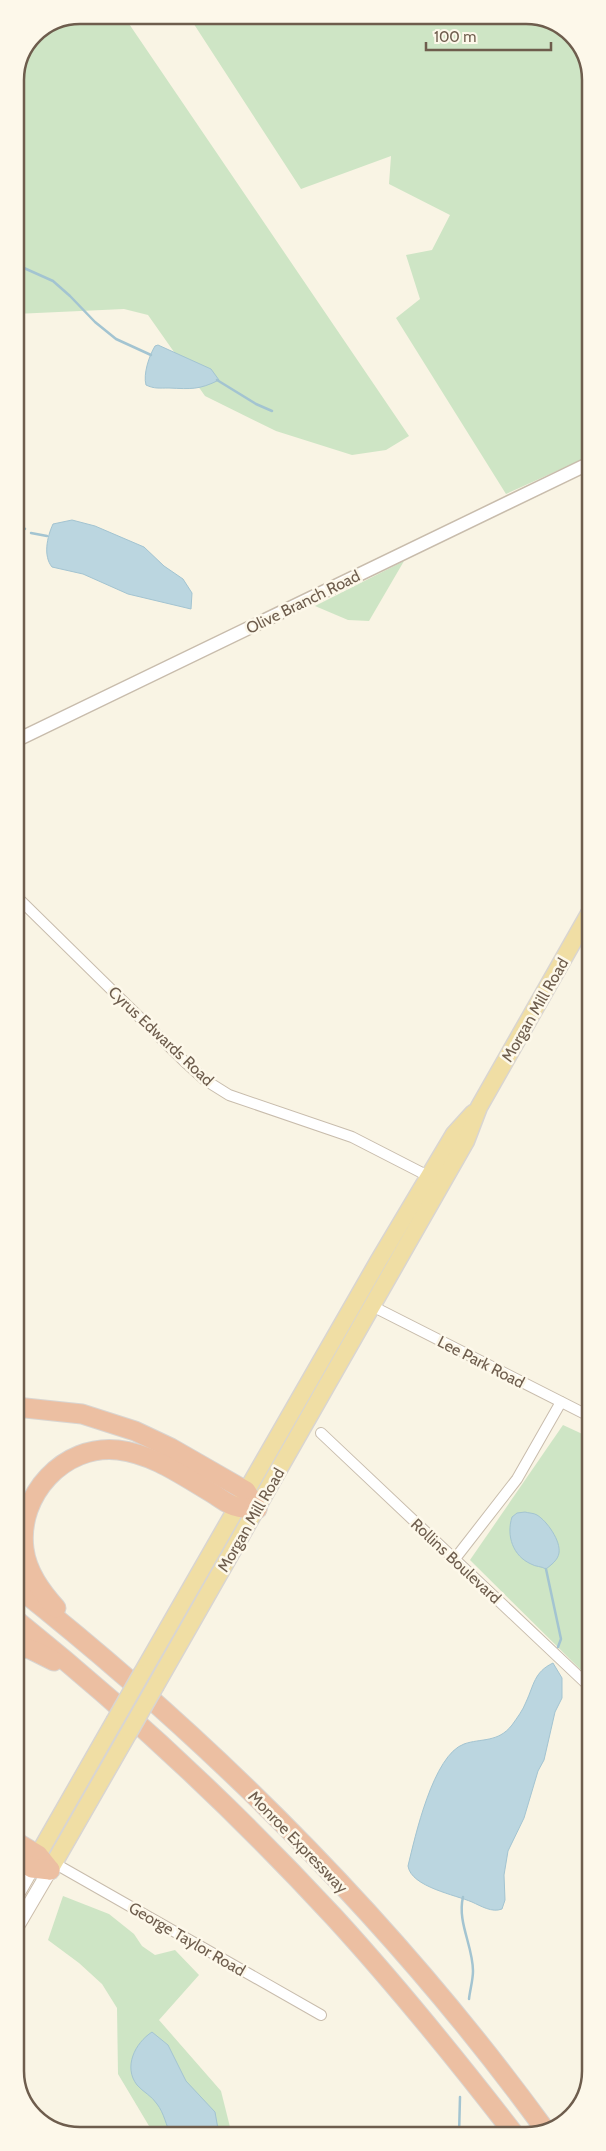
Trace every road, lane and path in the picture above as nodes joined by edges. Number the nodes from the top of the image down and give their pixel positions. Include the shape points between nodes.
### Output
1 (582, 467) edge
2 (24, 737) edge
3 (24, 904) edge
4 (582, 926) edge
5 (435, 1180) junction
6 (372, 1306) junction
7 (561, 1402) junction
8 (24, 1408) edge
9 (582, 1412) edge
10 (321, 1433) dead end
11 (241, 1499) junction
12 (257, 1508) junction
13 (454, 1560) junction
14 (24, 1593) edge
15 (24, 1627) edge
16 (24, 1648) edge
17 (106, 1660) junction
18 (582, 1680) edge
19 (110, 1699) junction
20 (24, 1849) edge
21 (24, 1860) edge
22 (43, 1864) junction
23 (24, 1887) edge
24 (24, 1909) edge
25 (321, 2015) dead end
26 (541, 2125) edge
27 (509, 2127) edge

1 - 2 street, Olive Branch Road
3 - 5 street, Cyrus Edwards Road via 180,1058 213,1085 248,1102 352,1137
4 - 5 main road, Morgan Mill Road via 479,1107 454,1134
5 - 6 main road, Morgan Mill Road
5 - 11 main road, Morgan Mill Road via 379,1260
6 - 7 street, Lee Park Road
6 - 12 main road, Morgan Mill Road
7 - 9 street, Lee Park Road
7 - 13 street via 517,1479
8 - 11 highway via 64,1411 118,1424 159,1442
10 - 13 street, Rollins Boulevard
11 - 12 highway
11 - 17 highway via 140,1455 120,1450 99,1450 79,1456 61,1465 44,1480 32,1498 24,1528 24,1549 29,1567 50,1600
11 - 22 main road, Morgan Mill Road, bridge via 114,1722
12 - 22 main road, Morgan Mill Road, bridge via 128,1734
13 - 18 street, Rollins Boulevard
14 - 17 highway, Monroe Expressway
15 - 19 highway, Monroe Expressway
16 - 19 highway via 50,1659
17 - 26 highway, Monroe Expressway via 233,1776 353,1899 466,2029
19 - 27 highway, Monroe Expressway via 214,1795 334,1917 415,2010
20 - 22 highway
21 - 22 highway
22 - 23 main road, Morgan Mill Road
22 - 24 main road, Morgan Mill Road
22 - 25 street, George Taylor Road

